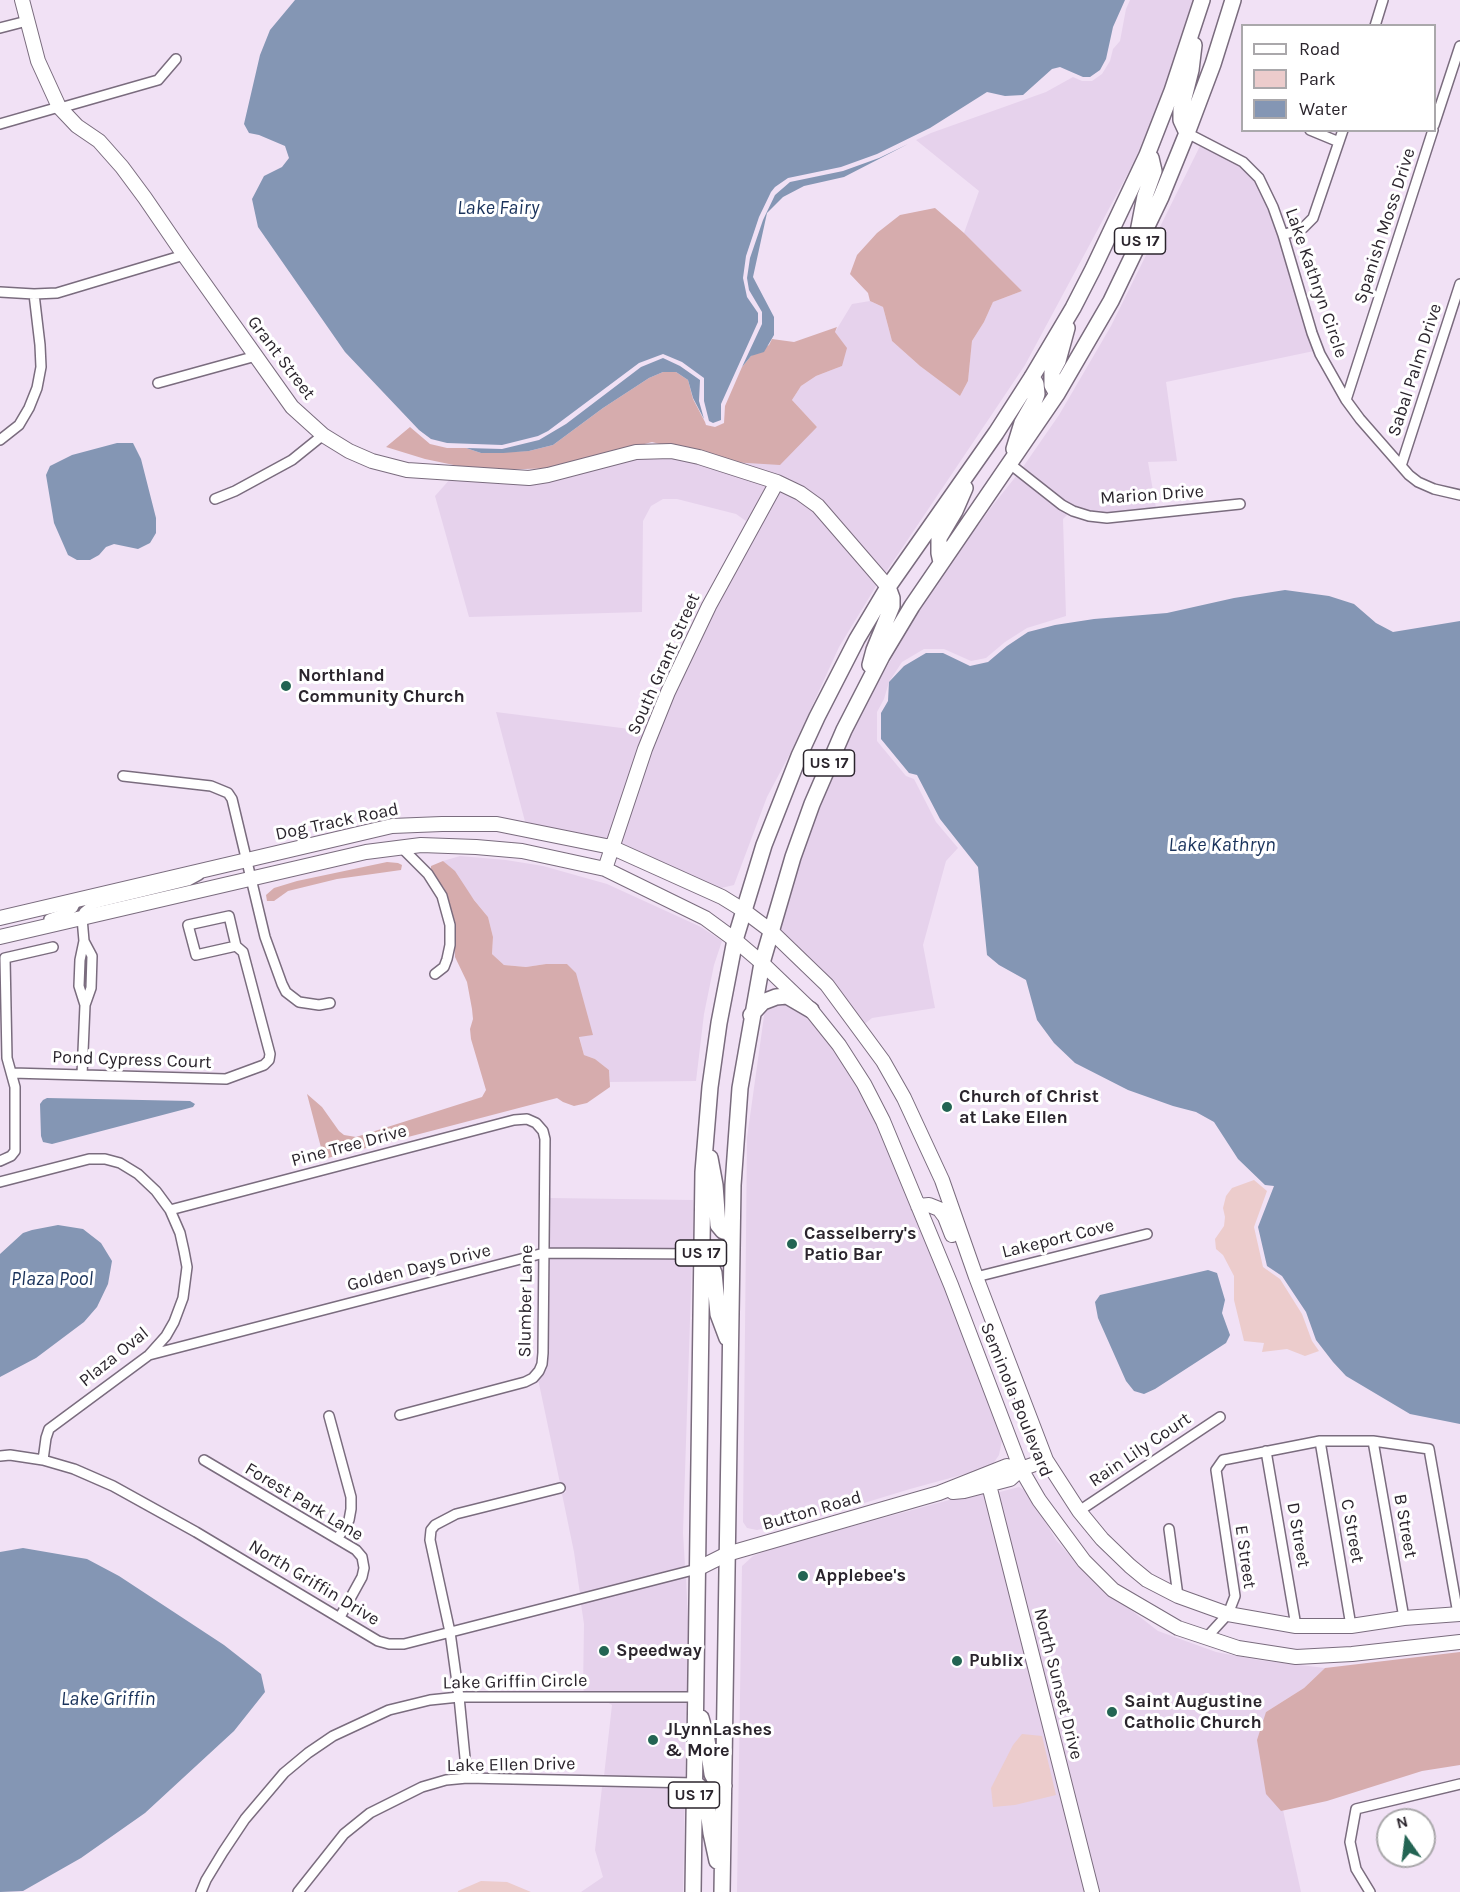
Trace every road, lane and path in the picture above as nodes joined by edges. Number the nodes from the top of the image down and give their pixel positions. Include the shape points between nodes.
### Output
1 (22, 0) edge
2 (1202, 0) edge
3 (1233, 0) edge
4 (1383, 0) edge
5 (1196, 18) junction
6 (27, 21) junction
7 (1376, 24) edge
8 (0, 28) edge
9 (1460, 46) edge
10 (176, 60) dead end
11 (59, 107) junction
12 (1436, 119) edge
13 (0, 124) edge
14 (1315, 132) edge
15 (1342, 132) edge
16 (1432, 132) edge
17 (1187, 133) junction
18 (1339, 142) junction
19 (1147, 155) junction
20 (1283, 235) junction
21 (184, 255) junction
22 (1134, 255) junction
23 (1460, 284) edge
24 (0, 292) edge
25 (34, 294) junction
26 (1073, 308) junction
27 (256, 356) junction
28 (1032, 377) junction
29 (158, 383) dead end
30 (1057, 394) junction
31 (1346, 400) junction
32 (323, 435) junction
33 (0, 440) edge
34 (975, 463) junction
35 (1010, 464) junction
36 (1401, 466) junction
37 (777, 483) junction
38 (1460, 495) edge
39 (215, 499) dead end
40 (1240, 504) dead end
41 (941, 562) junction
42 (888, 587) junction
43 (861, 697) junction
44 (123, 776) dead end
45 (611, 847) junction
46 (402, 848) junction
47 (246, 861) junction
48 (212, 868) junction
49 (605, 869) junction
50 (251, 878) junction
51 (77, 900) junction
52 (743, 910) junction
53 (0, 918) edge
54 (82, 918) junction
55 (0, 931) edge
56 (771, 931) junction
57 (0, 938) edge
58 (735, 940) junction
59 (84, 941) junction
60 (53, 946) dead end
61 (236, 946) junction
62 (762, 963) junction
63 (435, 975) dead end
64 (80, 976) junction
65 (92, 976) junction
66 (330, 1003) dead end
67 (85, 1005) junction
68 (811, 1010) junction
69 (751, 1015) junction
70 (12, 1073) junction
71 (82, 1075) junction
72 (536, 1123) joint
73 (706, 1131) junction
74 (0, 1161) edge
75 (0, 1182) edge
76 (918, 1206) junction
77 (170, 1210) junction
78 (732, 1233) junction
79 (1147, 1234) dead end
80 (544, 1253) junction
81 (701, 1254) junction
82 (976, 1277) junction
83 (730, 1349) junction
84 (149, 1355) junction
85 (400, 1415) dead end
86 (329, 1416) dead end
87 (1220, 1417) dead end
88 (1320, 1441) junction
89 (1373, 1441) junction
90 (1266, 1450) junction
91 (0, 1456) edge
92 (43, 1460) junction
93 (204, 1460) dead end
94 (1046, 1460) junction
95 (1020, 1469) junction
96 (989, 1485) junction
97 (560, 1488) dead end
98 (939, 1493) junction
99 (1079, 1511) junction
100 (1169, 1529) dead end
101 (338, 1539) junction
102 (727, 1554) junction
103 (697, 1569) junction
104 (1178, 1596) junction
105 (1228, 1614) junction
106 (1459, 1614) edge
107 (340, 1617) junction
108 (1404, 1618) junction
109 (1296, 1626) junction
110 (1351, 1626) junction
111 (450, 1632) junction
112 (1206, 1638) junction
113 (1460, 1642) edge
114 (459, 1697) junction
115 (696, 1697) junction
116 (468, 1778) junction
117 (694, 1783) junction
118 (1460, 1784) edge
119 (724, 1786) junction
120 (722, 1890) edge
121 (201, 1892) edge
122 (298, 1892) edge
123 (693, 1892) edge
124 (1092, 1892) edge
125 (1370, 1892) edge

1 - 6 main road, Grant Street
2 - 5 main road, US 17
3 - 17 main road, US 17
4 - 7 street
5 - 17 main road via 1191,70 1181,110
5 - 19 main road, US 17
6 - 8 street
6 - 11 main road, Grant Street via 38,61
9 - 12 street
10 - 11 street via 158,80
11 - 13 street
11 - 21 main road, Grant Street via 122,167
14 - 18 street
15 - 18 street
16 - 31 street, Spanish Moss Drive
17 - 20 street, Lake Kathryn Circle via 1252,170 1265,189
17 - 22 main road, US 17
18 - 20 street via 1313,218 1303,228
19 - 22 main road via 1154,171
19 - 26 main road, US 17
20 - 31 street, Lake Kathryn Circle via 1316,344
21 - 25 street via 57,293
21 - 27 main road, Grant Street
22 - 30 main road, US 17
23 - 36 street, Sabal Palm Drive
24 - 25 street
25 - 33 street via 41,356 37,388 19,424
26 - 28 main road, US 17
26 - 30 main road via 1052,372
27 - 29 street
27 - 32 main road, Grant Street via 292,407
28 - 34 main road, US 17
28 - 35 main road via 1037,394 1022,423
30 - 35 main road, US 17
31 - 36 street, Lake Kathryn Circle
32 - 37 main road, Grant Street via 372,461 407,470 529,478 636,452 671,450
32 - 39 street via 292,460
34 - 41 main road via 939,538
34 - 42 main road, US 17
35 - 40 street, Marion Drive via 1062,505 1089,516 1107,518
35 - 41 main road, US 17
36 - 38 street, Lake Kathryn Circle via 1418,482
37 - 42 main road, Grant Street via 818,506
37 - 45 main road, South Grant Street via 668,692
41 - 43 main road, US 17
42 - 43 main road via 892,606
42 - 52 main road, US 17 via 812,727 764,845
43 - 56 main road, US 17 via 812,804
44 - 47 street via 212,786 225,791 232,800
45 - 47 main road, Dog Track Road via 497,824 392,826
45 - 49 main road, South Grant Street
45 - 52 main road, Dog Track Road
46 - 49 main road, Dog Track Road via 421,845 522,851
46 - 50 main road, Dog Track Road via 366,852
46 - 63 street via 428,874 442,896 450,925 447,959
47 - 48 main road, Dog Track Road
47 - 50 street
48 - 51 main road, Dog Track Road
48 - 54 street via 188,881 101,902 88,908
49 - 58 main road, Dog Track Road via 705,918
50 - 54 main road, Dog Track Road
50 - 66 street via 265,937 286,992 299,1002
51 - 53 main road, Dog Track Road
51 - 55 street via 62,915
52 - 56 main road, Seminola Boulevard
52 - 58 main road, US 17
54 - 57 main road, Dog Track Road
54 - 59 street
56 - 62 main road, US 17
56 - 82 main road, Seminola Boulevard via 827,985 883,1061 942,1180
58 - 62 main road, Seminola Boulevard
58 - 73 main road, US 17
59 - 64 street
59 - 65 street via 92,956
60 - 70 street via 5,958 7,1058
61 - 61 street, Pond Cypress Court via 229,916 188,925 196,955
61 - 71 street, Pond Cypress Court via 243,952 270,1054 264,1065 226,1079
62 - 68 main road, Seminola Boulevard
62 - 69 main road, US 17
64 - 65 street
64 - 67 street
65 - 67 street
67 - 71 street
68 - 69 main road via 787,996 763,1002
68 - 76 main road, Seminola Boulevard via 864,1084
69 - 78 main road, US 17 via 735,1134
70 - 71 street, Pond Cypress Court
70 - 74 street via 15,1150
72 - 77 street, Pine Tree Drive via 514,1120
72 - 80 street, Slumber Lane via 546,1139
73 - 78 main road via 717,1220 723,1231
73 - 81 main road, US 17
75 - 77 street, Plaza Oval via 105,1159 138,1174
76 - 82 main road via 929,1205 942,1212 968,1273
76 - 95 main road, Seminola Boulevard
77 - 84 street, Plaza Oval via 184,1251 186,1283 174,1322
78 - 83 main road, US 17
79 - 82 street, Lakeport Cove
80 - 81 street, Golden Days Drive
80 - 84 street, Golden Days Drive
80 - 85 street, Slumber Lane via 543,1353 542,1364 533,1378
81 - 83 main road via 714,1273 718,1314
81 - 103 main road, US 17
82 - 94 main road, Seminola Boulevard
83 - 102 main road, US 17
84 - 92 street, Plaza Oval via 49,1429
86 - 101 street via 351,1497 349,1520
87 - 99 street, Rain Lily Court
88 - 89 street
88 - 90 street
88 - 110 street, C Street
89 - 106 street via 1429,1449
89 - 108 street, B Street
90 - 105 street, E Street via 1223,1460 1216,1470 1235,1596
90 - 109 street, D Street
91 - 92 street, North Griffin Drive
92 - 107 street, North Griffin Drive via 114,1486
93 - 101 street, Forest Park Lane
94 - 95 main road, Button Road
94 - 99 main road, Seminola Boulevard
95 - 96 main road, Button Road via 1010,1479
95 - 98 main road, Button Road via 1007,1466
95 - 112 main road, Seminola Boulevard via 1084,1561 1113,1590 1178,1628
96 - 98 main road, Button Road
96 - 124 main road, North Sunset Drive
97 - 111 street via 456,1514 435,1524 430,1540
98 - 102 main road, Button Road
99 - 104 main road, Seminola Boulevard via 1130,1566
100 - 104 street
101 - 107 street, Forest Park Lane via 356,1550 364,1568
102 - 103 main road, Button Road
102 - 119 main road, US 17
103 - 111 street, North Griffin Drive
103 - 115 main road, US 17
104 - 105 main road, Seminola Boulevard
105 - 109 main road, Seminola Boulevard
105 - 112 street, E Street
106 - 108 main road, Seminola Boulevard
107 - 111 street, North Griffin Drive via 389,1644
108 - 110 main road, Seminola Boulevard
109 - 110 main road, Seminola Boulevard
111 - 114 street
112 - 113 main road, Seminola Boulevard via 1238,1648 1296,1657
114 - 115 street, Lake Griffin Circle
114 - 116 street
114 - 121 street, Lake Griffin Circle via 389,1710 333,1736 308,1753 284,1773 245,1819
115 - 117 main road, US 17
115 - 119 main road via 712,1774
116 - 117 street, Lake Ellen Drive
116 - 122 street, Lake Ellen Drive via 422,1787 370,1813 344,1834
117 - 120 main road via 706,1796
117 - 123 main road, US 17
118 - 125 street via 1356,1809 1350,1842 1356,1869
119 - 120 main road, US 17

